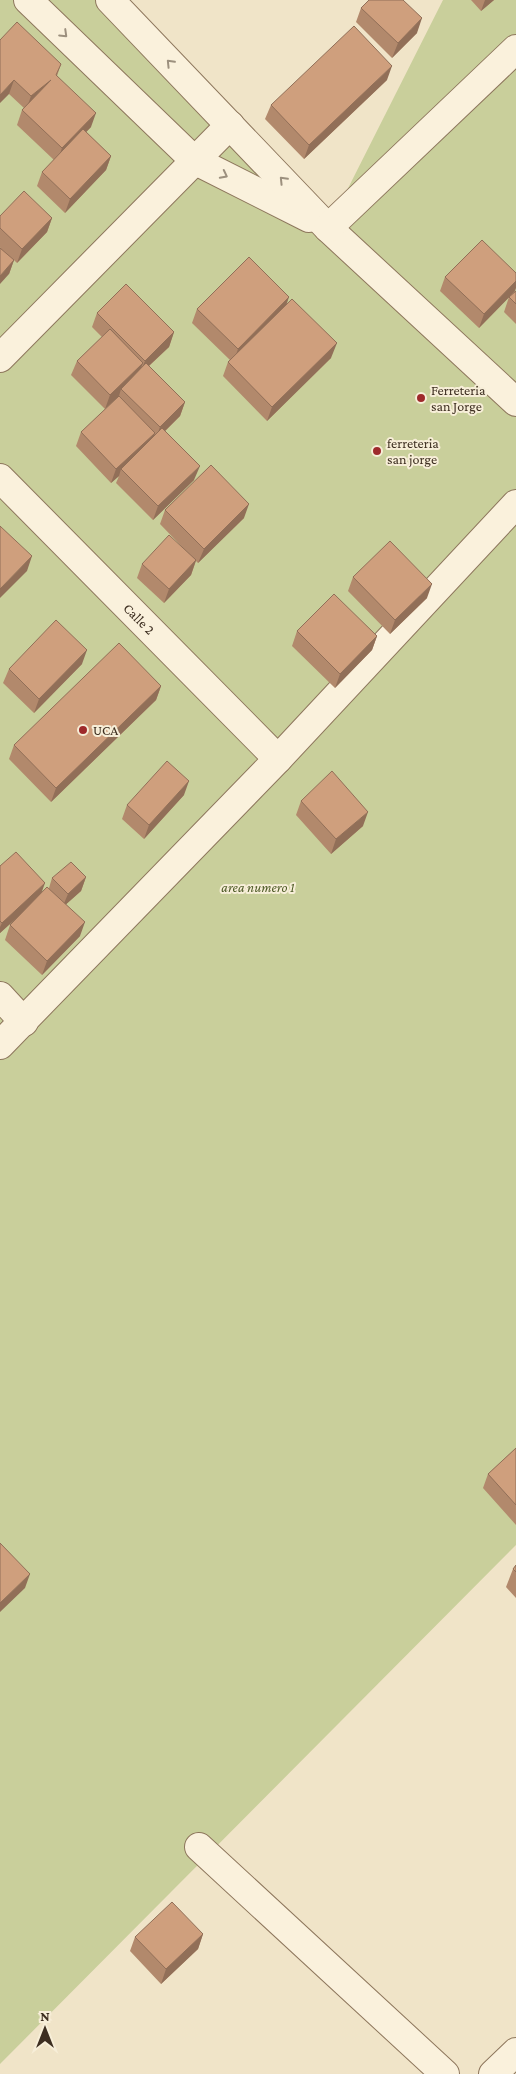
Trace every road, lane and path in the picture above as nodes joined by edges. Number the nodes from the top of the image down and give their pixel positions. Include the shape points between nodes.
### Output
1 (28, 0) edge
2 (110, 0) edge
3 (516, 49) edge
4 (230, 125) junction
5 (194, 160) junction
6 (328, 228) junction
7 (0, 358) edge
8 (516, 402) edge
9 (0, 478) edge
10 (516, 504) edge
11 (278, 759) junction
12 (0, 996) edge
13 (24, 1022) junction
14 (0, 1045) edge
15 (199, 1846) dead end
16 (516, 2052) edge
17 (445, 2074) edge
18 (493, 2074) edge

1 -> 5 street
4 -> 2 street
3 - 6 street
4 - 5 street
6 -> 4 street
5 -> 6 street
5 - 7 street
6 - 8 street
9 - 11 street, Calle 2
10 - 11 street
11 - 13 street
12 - 13 street
13 - 14 street
15 - 17 street
16 - 18 street

